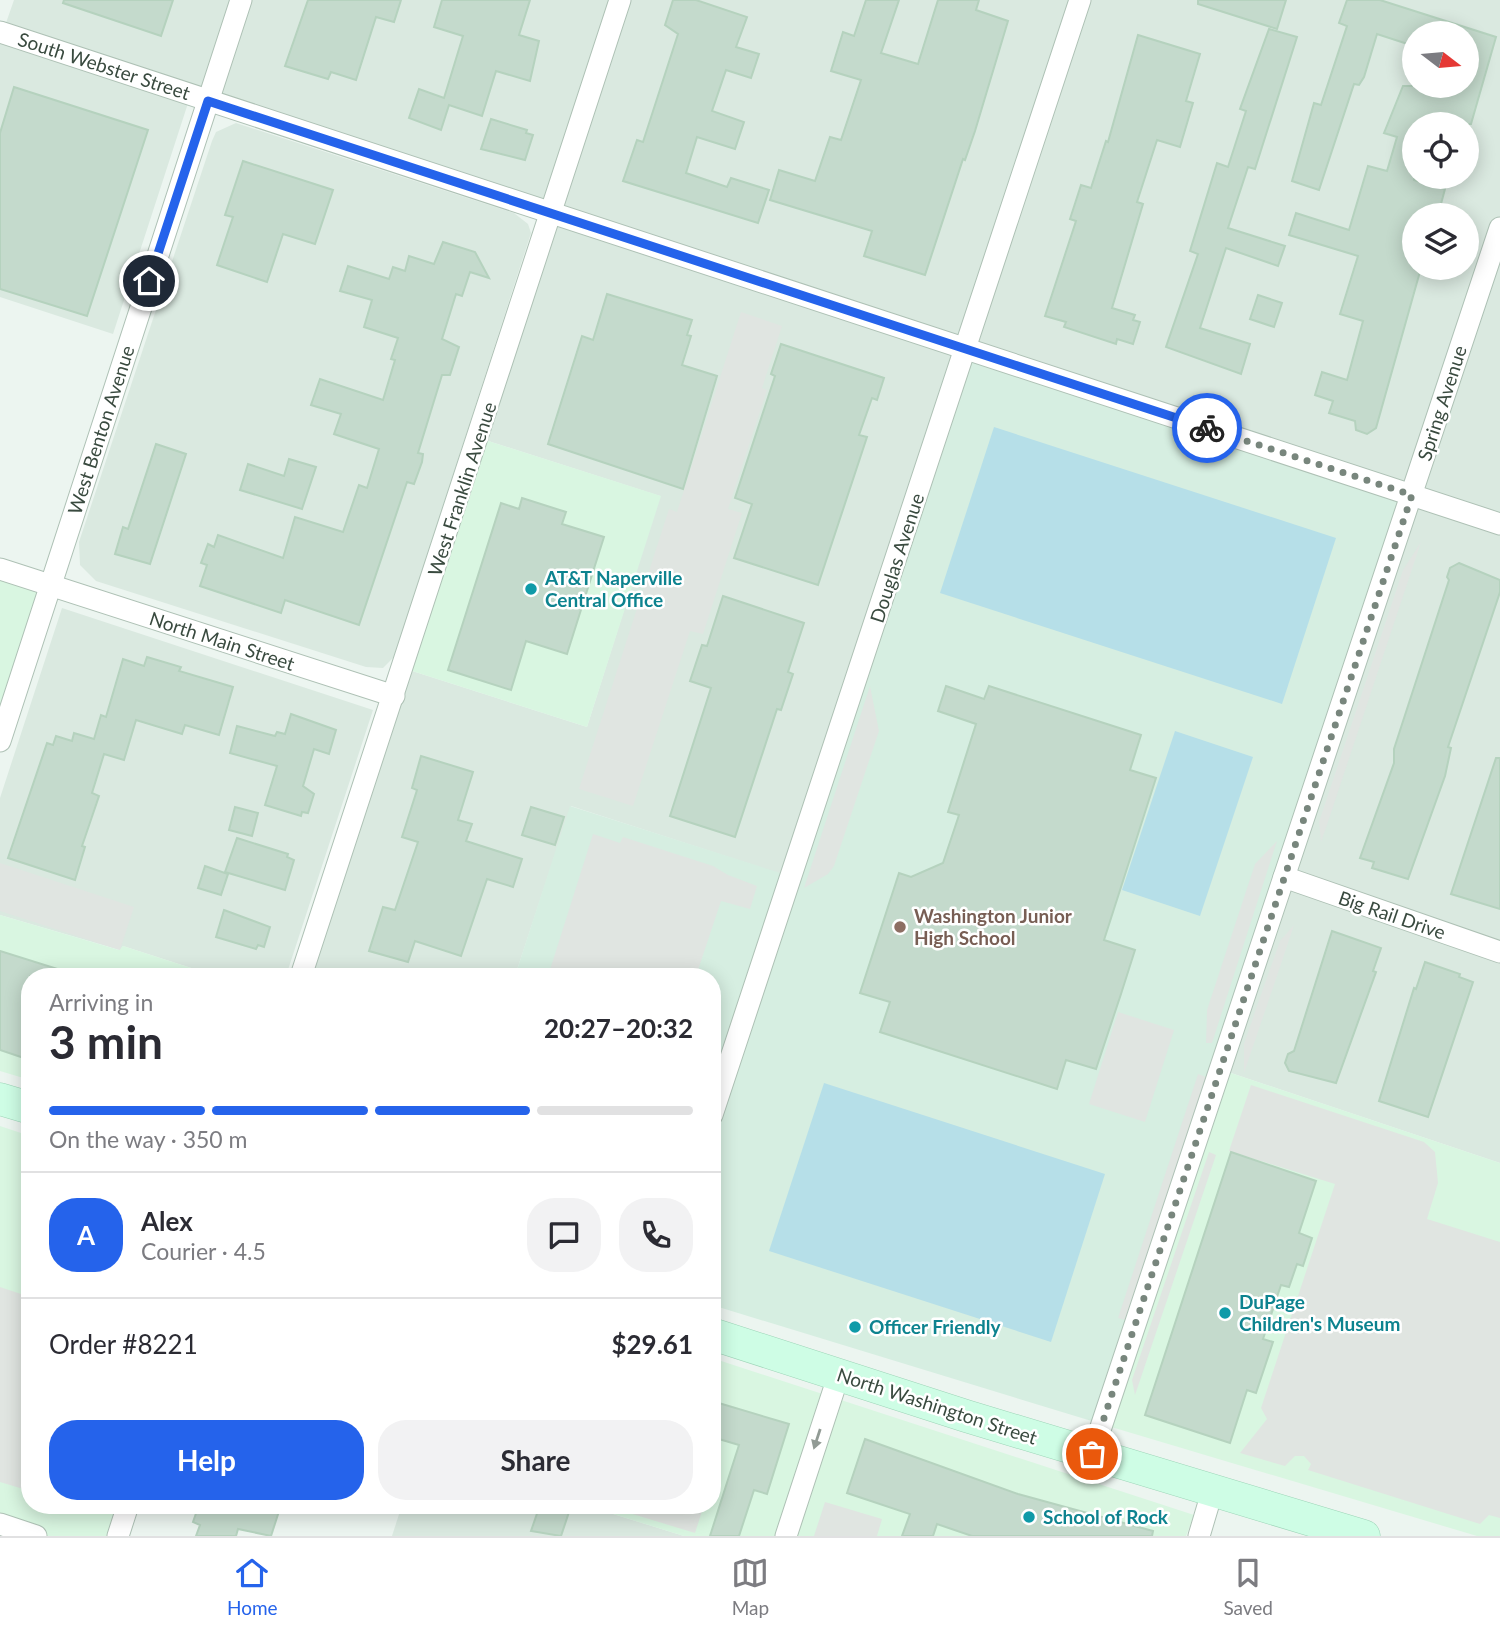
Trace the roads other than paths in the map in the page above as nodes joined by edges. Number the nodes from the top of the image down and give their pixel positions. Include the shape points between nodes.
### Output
1 (241, 0) edge
2 (620, 0) edge
3 (1080, 0) edge
4 (0, 32) edge
5 (208, 101) junction
6 (551, 212) junction
7 (1500, 228) edge
8 (965, 351) junction
9 (1412, 495) junction
10 (1500, 524) edge
11 (0, 569) edge
12 (50, 585) junction
13 (394, 696) junction
14 (0, 741) edge
15 (1284, 877) junction
16 (1500, 952) edge
17 (304, 968) edge
18 (721, 1088) edge
19 (0, 1099) edge
20 (21, 1105) edge
21 (721, 1337) edge
22 (839, 1374) junction
23 (1092, 1454) junction
24 (1213, 1489) junction
25 (125, 1514) edge
26 (0, 1524) edge
27 (36, 1536) edge
28 (118, 1536) edge
29 (786, 1536) edge
30 (1199, 1536) edge
31 (1364, 1536) edge

1 - 5 street, West Benton Avenue
2 - 6 street, West Franklin Avenue
3 - 8 street, Douglas Avenue
4 - 5 street, South Webster Street
5 - 6 street, South Webster Street
5 - 12 street, West Benton Avenue
6 - 8 street, South Webster Street
6 - 13 street, West Franklin Avenue
7 - 9 street, Spring Avenue
8 - 9 street, South Webster Street
8 - 18 street, Douglas Avenue
9 - 10 street, South Webster Street
9 - 15 street, Spring Avenue
11 - 12 street, North Main Street
12 - 13 street, North Main Street
12 - 14 street, West Benton Avenue
13 - 17 street, West Franklin Avenue
15 - 16 street, Big Rail Drive
15 - 23 street, Spring Avenue
19 - 20 main road
21 - 22 main road, North Washington Street
22 - 23 main road, North Washington Street
22 -> 29 street
23 - 24 main road, North Washington Street
24 - 30 street
24 - 31 main road, North Washington Street
25 - 28 street
26 - 27 street

